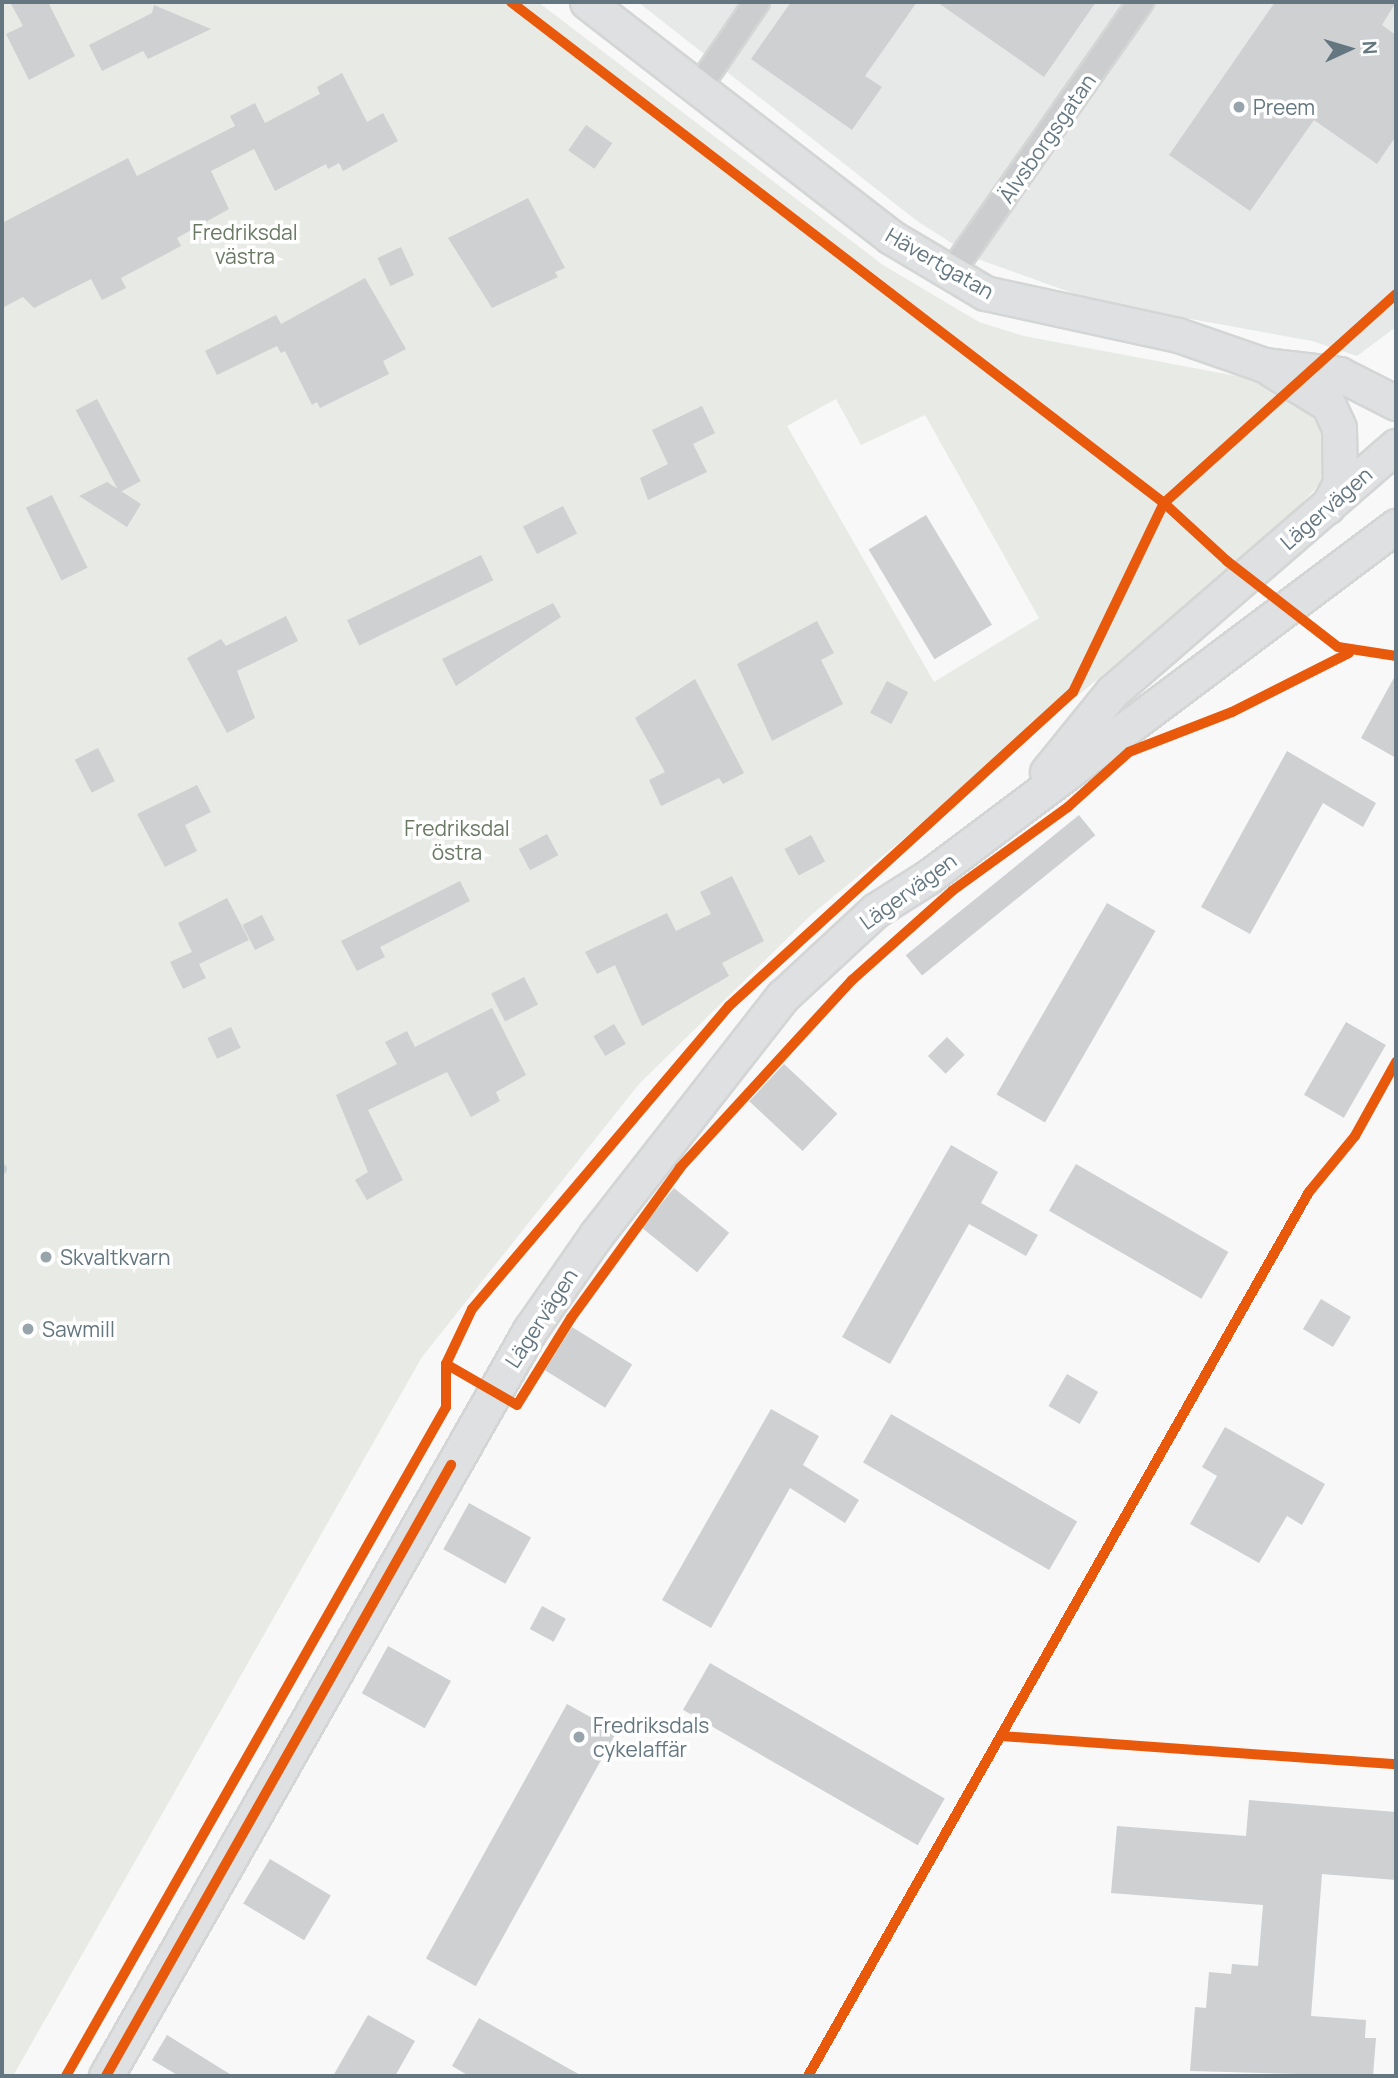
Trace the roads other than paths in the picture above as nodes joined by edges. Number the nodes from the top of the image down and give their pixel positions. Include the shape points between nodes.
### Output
1 (587, 2) edge
2 (757, 2) edge
3 (1141, 2) edge
4 (699, 87) junction
5 (951, 273) junction
6 (1178, 335) junction
7 (1264, 365) junction
8 (1396, 377) edge
9 (1396, 403) edge
10 (1396, 446) edge
11 (1326, 509) junction
12 (1396, 526) edge
13 (1019, 807) junction
14 (106, 2076) edge

1 - 4 street, Hävertgatan
2 - 4 street
3 - 5 street, Älvsborgsgatan
4 - 5 street, Hävertgatan via 891,237
5 - 6 street, Hävertgatan via 1020,303
6 - 7 street, Hävertgatan
6 - 8 street via 1320,354
7 - 9 street, Hävertgatan via 1339,374
7 - 11 street via 1328,404 1339,428 1340,483
10 - 11 street, Lägervägen
11 - 13 street, Lägervägen via 1112,692
12 - 13 street, Lägervägen
13 - 14 street, Lägervägen via 876,910 783,996 596,1235 530,1330 430,1501

